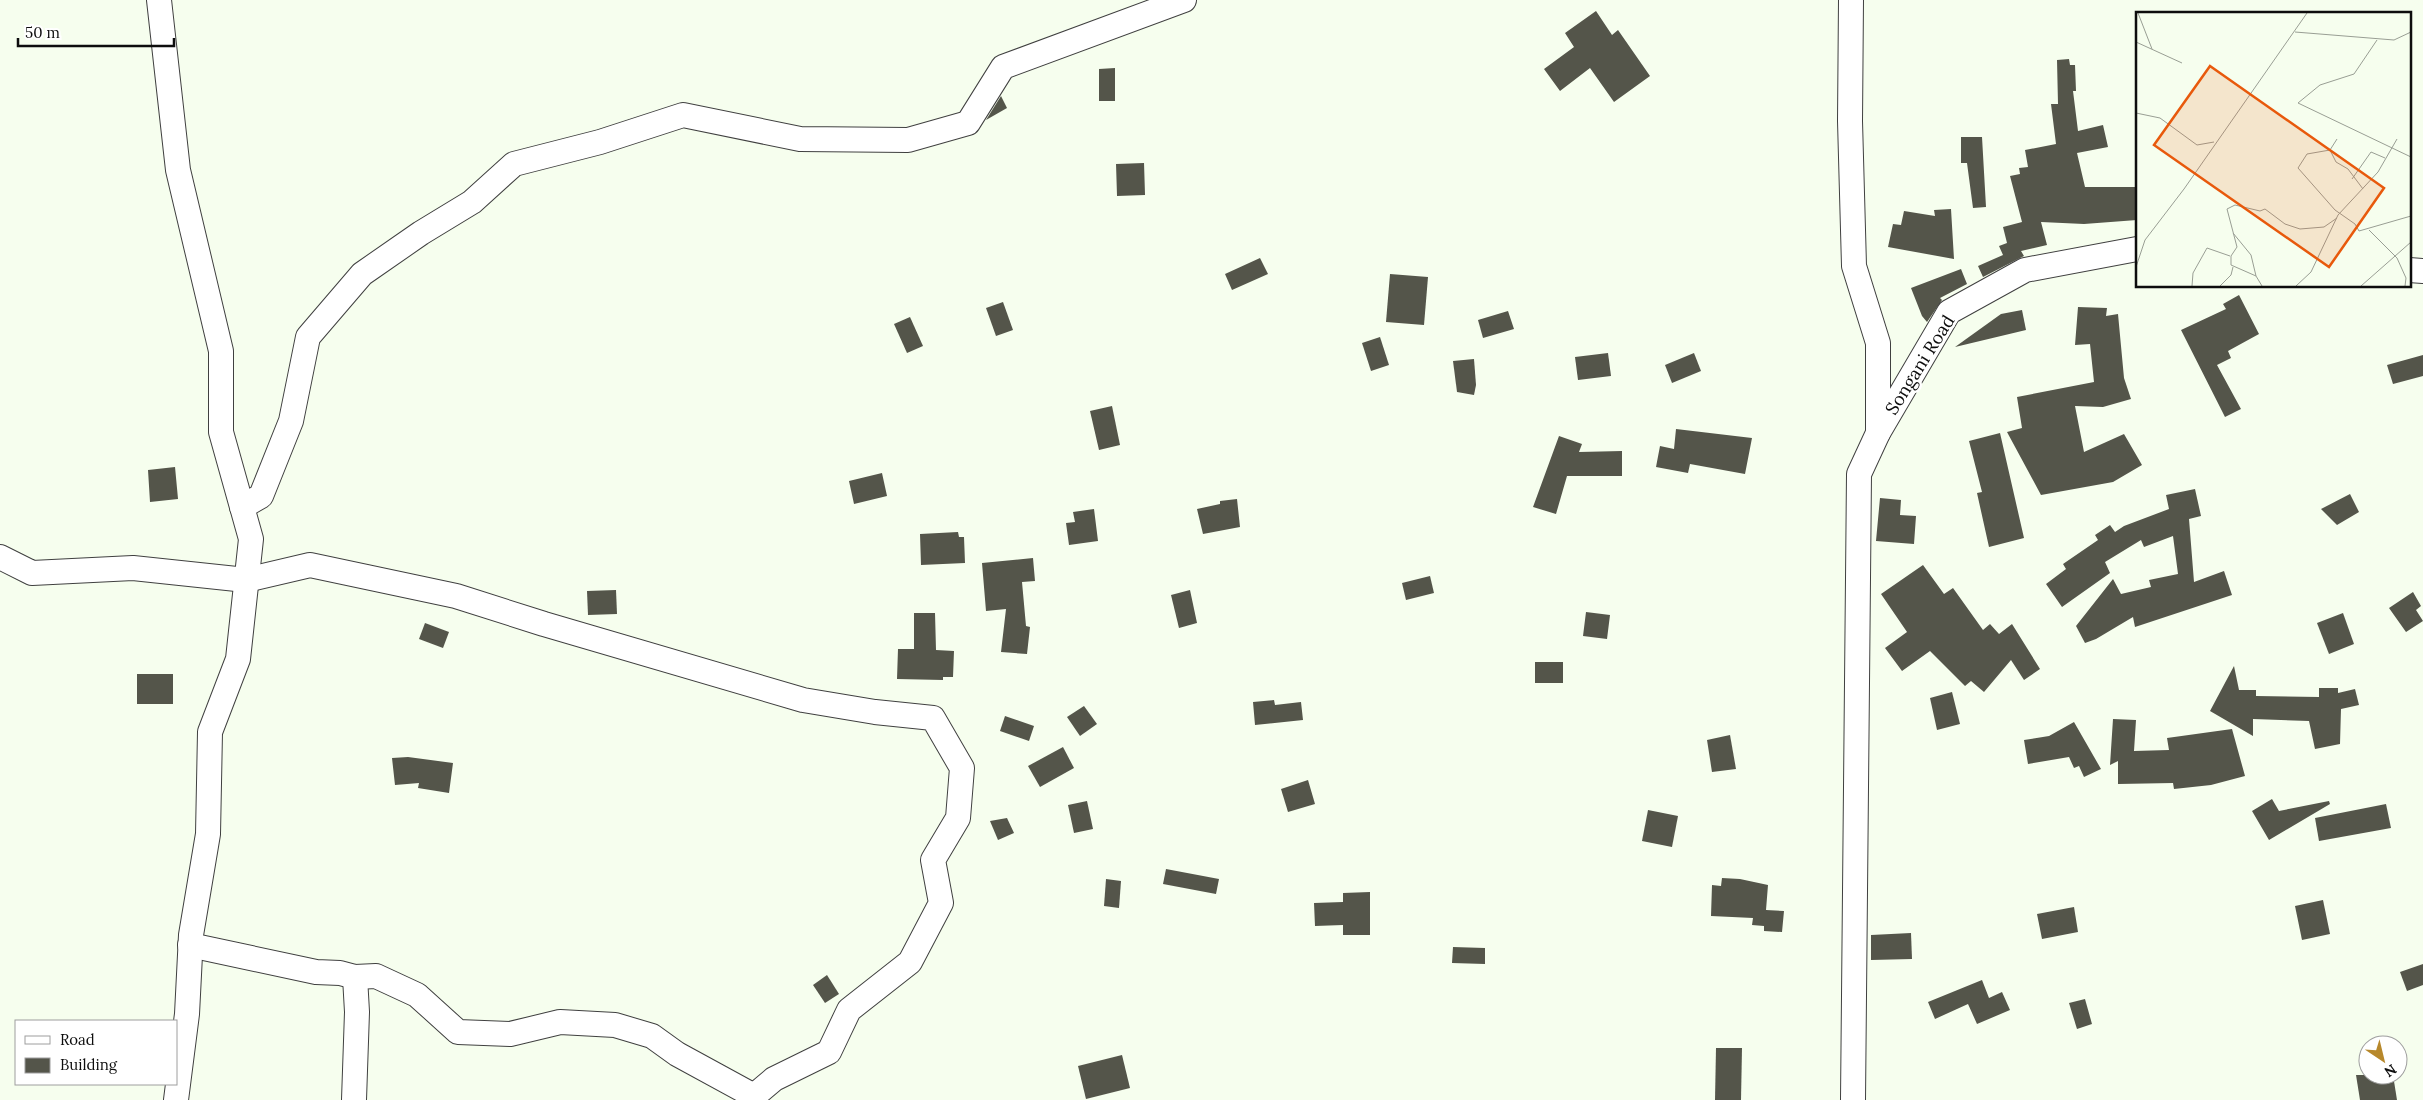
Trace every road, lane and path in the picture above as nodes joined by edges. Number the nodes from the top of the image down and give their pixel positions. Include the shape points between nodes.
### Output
1 (159, 0) edge
2 (1184, 0) edge
3 (1851, 0) edge
4 (2136, 249) edge
5 (2410, 270) edge
6 (2423, 272) edge
7 (1878, 433) junction
8 (242, 507) junction
9 (0, 557) edge
10 (246, 580) junction
11 (190, 945) junction
12 (355, 977) junction
13 (178, 1084) edge
14 (178, 1085) edge
15 (754, 1098) edge
16 (176, 1100) edge
17 (354, 1100) edge
18 (1852, 1100) edge

1 - 8 street via 178,170 221,351 221,432
2 - 8 street via 1003,67 968,123 908,140 800,139 683,115 600,142 514,164 472,202 362,274 308,337 288,430 262,496
3 - 7 street via 1854,266 1878,343
4 - 7 street, Songani Road via 2025,270 1949,312
5 - 6 street
7 - 18 street, Songani Road via 1859,474
8 - 10 street via 251,539
9 - 10 street via 32,573 133,568
10 - 11 street via 238,659 210,732 208,834
10 - 15 street via 310,565 456,596 803,700 933,718 962,768 958,818 933,860 941,903 910,962 849,1010 829,1052 774,1079
11 - 12 street via 269,963 316,972 340,972
11 - 13 street via 187,1014
12 - 15 street via 376,976 417,995 458,1032 510,1034 560,1022 615,1025 652,1036
12 - 17 street
14 - 16 street

